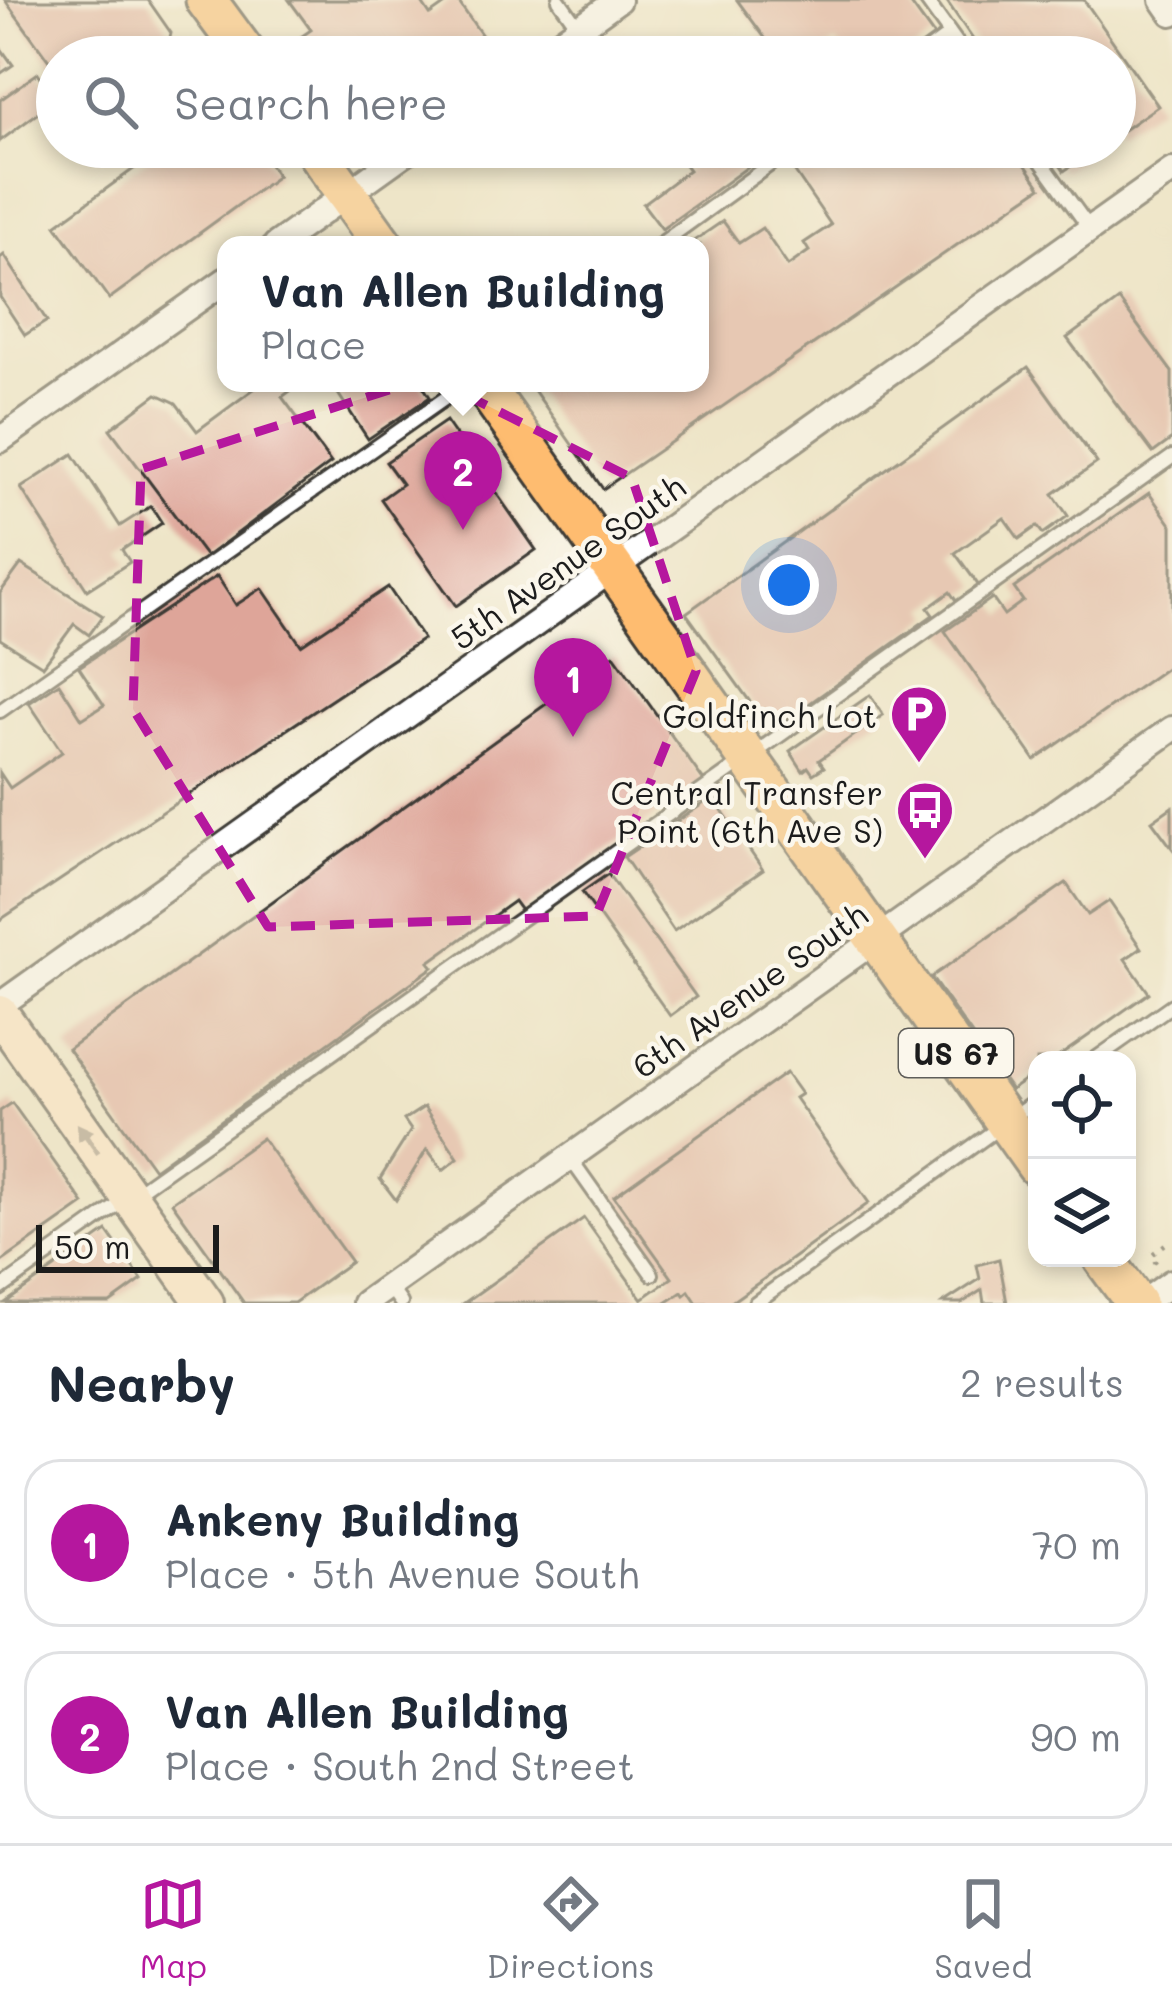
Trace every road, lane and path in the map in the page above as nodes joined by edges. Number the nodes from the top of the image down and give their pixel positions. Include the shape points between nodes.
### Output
1 (206, 0) edge
2 (559, 0) edge
3 (618, 0) edge
4 (926, 0) edge
5 (1162, 0) edge
6 (1172, 14) edge
7 (579, 28) junction
8 (950, 34) joint
9 (233, 36) edge
10 (568, 36) edge
11 (947, 36) edge
12 (328, 168) edge
13 (384, 168) edge
14 (765, 168) edge
15 (1046, 168) edge
16 (1172, 171) edge
17 (347, 194) junction
18 (1090, 229) junction
19 (289, 236) edge
20 (377, 236) edge
21 (670, 236) edge
22 (217, 286) edge
23 (454, 392) edge
24 (488, 392) edge
25 (0, 440) edge
26 (1172, 457) edge
27 (612, 569) junction
28 (0, 711) edge
29 (1172, 729) edge
30 (746, 760) junction
31 (875, 940) junction
32 (0, 1004) edge
33 (1172, 1005) edge
34 (0, 1014) edge
35 (1107, 1051) edge
36 (1021, 1111) edge
37 (570, 1157) junction
38 (1035, 1159) edge
39 (129, 1197) junction
40 (1110, 1267) edge
41 (652, 1274) dead end
42 (1172, 1282) edge
43 (0, 1289) edge
44 (395, 1295) edge
45 (205, 1303) edge
46 (365, 1303) edge
47 (755, 1303) edge
48 (1139, 1303) edge

1 - 9 main road
2 - 7 lane
3 - 7 street
4 - 8 lane
5 - 6 street
7 - 10 street
8 - 11 lane
12 - 17 main road
13 - 17 street
14 - 21 lane
15 - 18 lane
16 - 18 street, 5th Avenue South
17 - 19 street
17 - 20 main road
18 - 27 street, 5th Avenue South
22 - 25 street
23 - 28 lane
24 - 27 main road, US 67
26 - 30 lane
27 - 30 main road, US 67
27 - 32 street, 5th Avenue South
29 - 31 street, 6th Avenue South
30 - 31 main road, US 67
30 - 39 lane
31 - 36 main road, US 67
31 - 37 street, 6th Avenue South
33 - 35 lane
39 -> 34 street
36 - 38 main road, US 67
36 - 47 lane
37 - 41 lane
37 - 44 street, 6th Avenue South
39 - 43 lane
39 - 45 street
40 - 48 main road
42 - 48 street
44 - 46 street, 6th Avenue South

